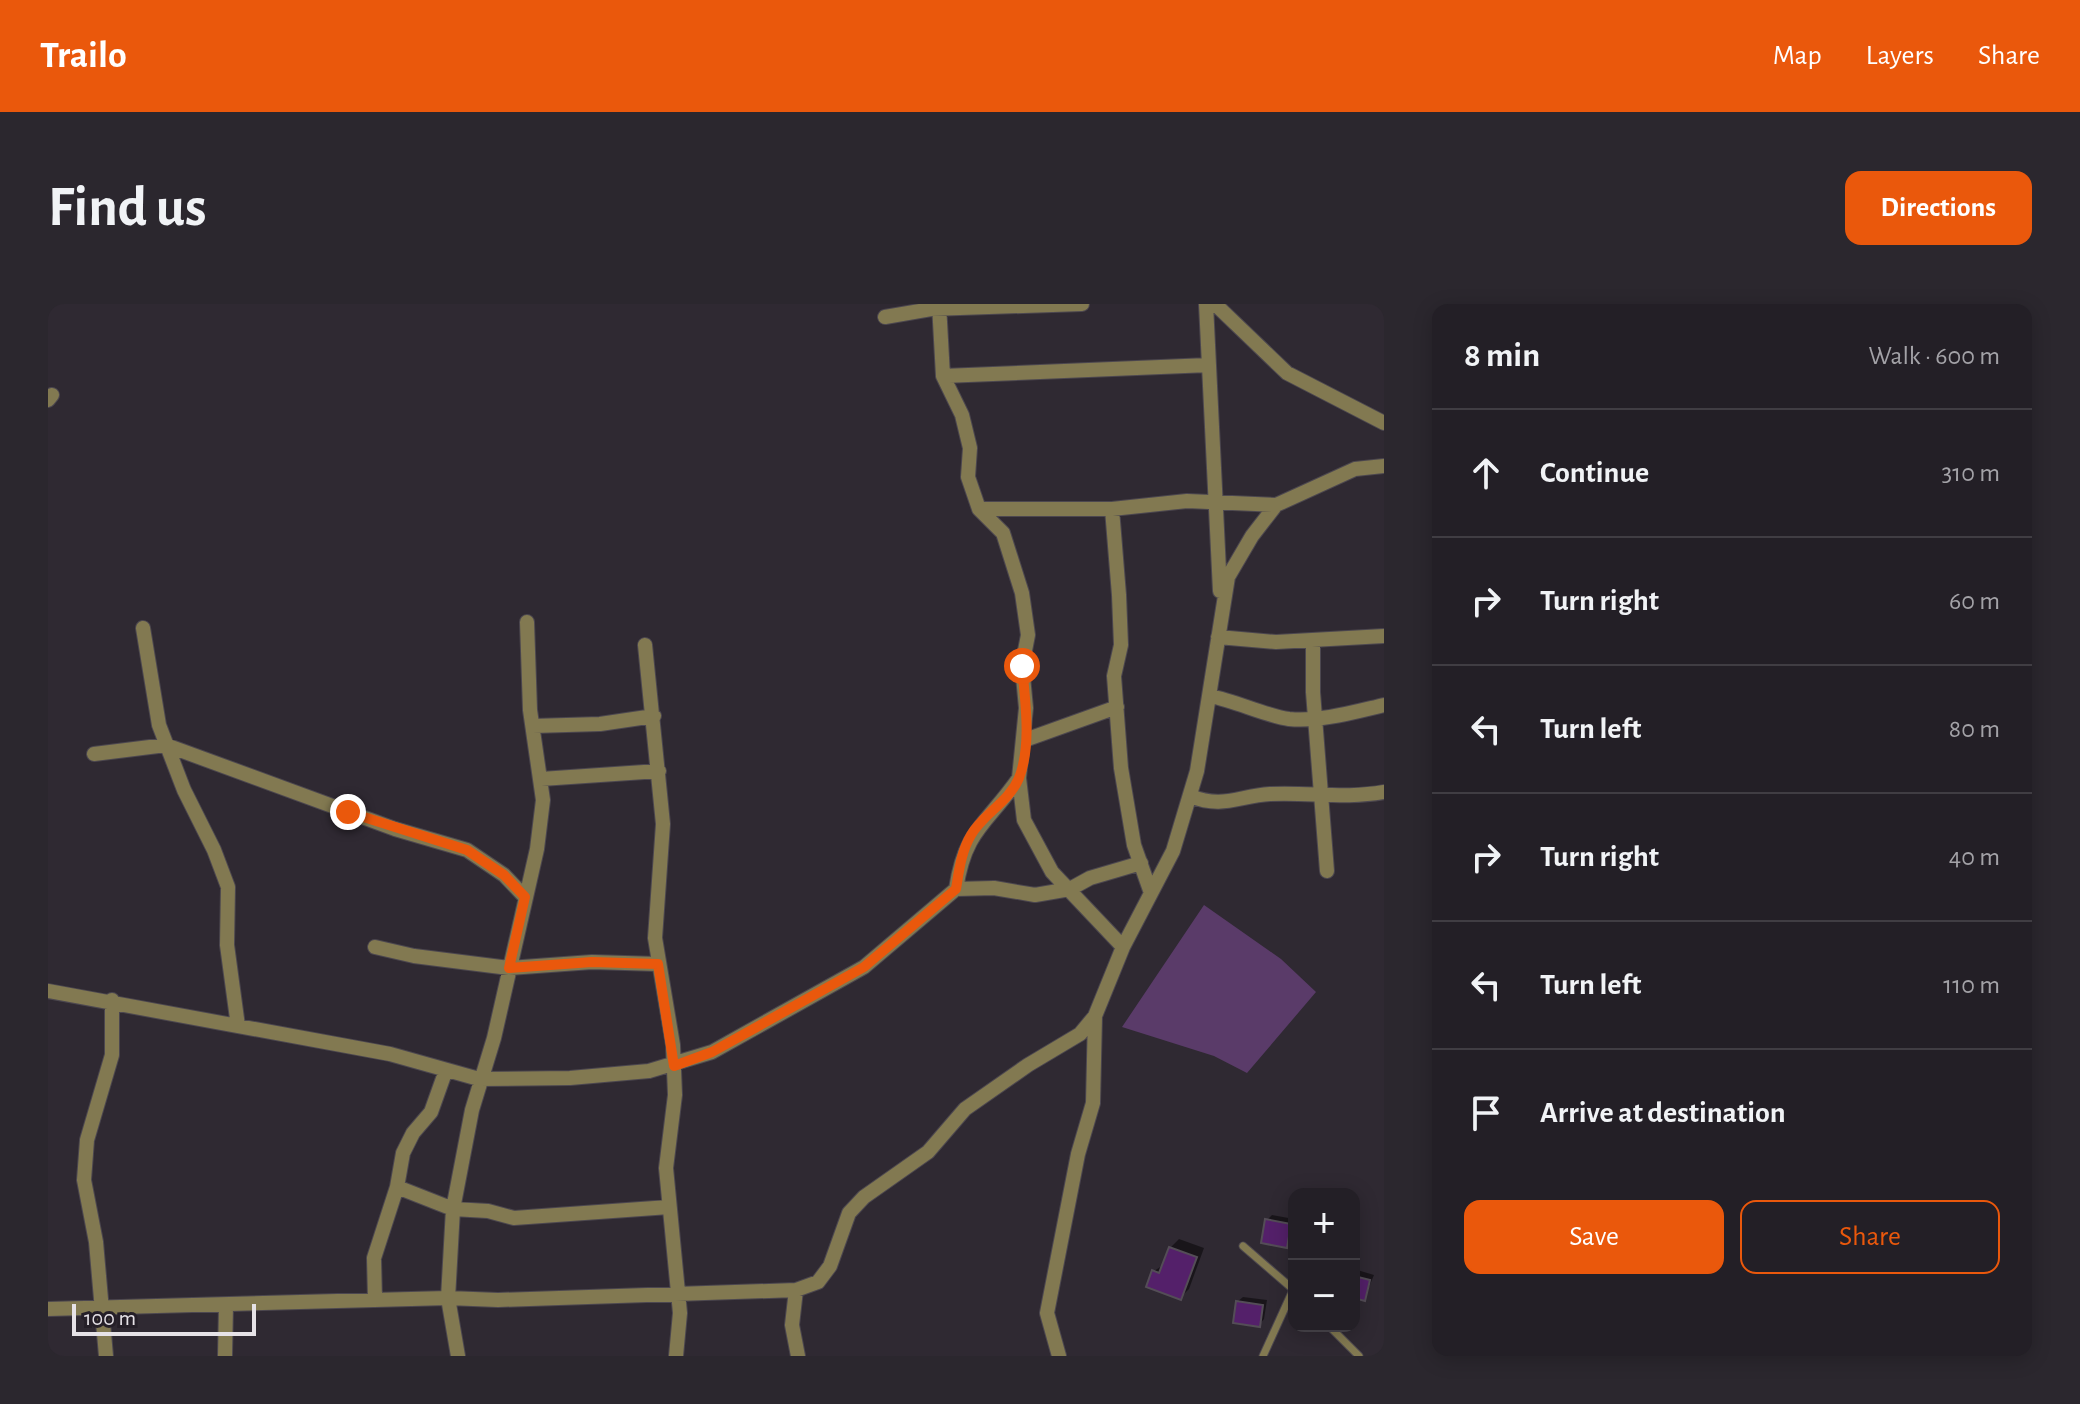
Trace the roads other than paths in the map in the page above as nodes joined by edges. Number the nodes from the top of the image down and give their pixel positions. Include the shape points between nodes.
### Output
1 (1082, 304) edge
2 (1206, 304) edge
3 (1215, 304) edge
4 (939, 306) edge
5 (885, 317) dead end
6 (1209, 365) junction
7 (943, 376) junction
8 (1384, 423) edge
9 (1384, 466) edge
10 (1215, 503) junction
11 (1276, 505) junction
12 (979, 509) junction
13 (1112, 509) junction
14 (1221, 606) junction
15 (527, 622) dead end
16 (143, 628) dead end
17 (1384, 636) edge
18 (1218, 637) junction
19 (1313, 641) junction
20 (645, 645) dead end
21 (1210, 696) junction
22 (1384, 705) edge
23 (1117, 707) junction
24 (654, 716) junction
25 (1315, 719) junction
26 (533, 726) junction
27 (1025, 740) junction
28 (166, 745) junction
29 (94, 754) dead end
30 (659, 771) junction
31 (1019, 778) junction
32 (541, 779) junction
33 (1384, 792) edge
34 (1320, 795) junction
35 (1190, 796) junction
36 (1141, 863) junction
37 (1327, 871) dead end
38 (956, 889) junction
39 (1070, 889) junction
40 (1151, 893) junction
41 (525, 897) junction
42 (375, 947) dead end
43 (1123, 947) junction
44 (658, 964) junction
45 (509, 968) junction
46 (48, 991) edge
47 (112, 1000) junction
48 (1095, 1016) junction
49 (238, 1026) junction
50 (674, 1066) junction
51 (446, 1070) junction
52 (479, 1079) junction
53 (397, 1187) junction
54 (669, 1207) junction
55 (453, 1209) junction
56 (1243, 1246) dead end
57 (1288, 1285) edge
58 (796, 1290) junction
59 (677, 1294) junction
60 (448, 1298) junction
61 (375, 1300) junction
62 (1288, 1303) edge
63 (226, 1305) junction
64 (48, 1309) edge
65 (102, 1309) junction
66 (1335, 1332) edge
67 (106, 1356) edge
68 (225, 1356) edge
69 (458, 1356) edge
70 (676, 1356) edge
71 (798, 1356) edge
72 (1059, 1356) edge
73 (1263, 1356) edge
74 (1359, 1356) edge

1 - 4 street
2 - 6 street
3 - 8 street via 1287,373
4 - 5 street
4 - 7 street
6 - 7 street
6 - 10 street
7 - 12 street via 962,415 970,448 968,477
9 - 11 street via 1355,469
10 - 11 street
10 - 13 street
10 - 14 street
11 - 14 street via 1228,577
12 - 13 street
12 - 27 street via 1003,533 1022,593 1028,635 1022,666
13 - 23 street via 1121,645 1114,676
14 - 18 street
15 - 26 street
16 - 28 street
17 - 19 street
18 - 19 street
18 - 21 street
19 - 25 street
20 - 24 street
21 - 25 street via 1288,719
21 - 35 street
22 - 25 street
23 - 27 street
23 - 36 street via 1121,768
24 - 26 street
24 - 30 street
25 - 34 street
26 - 32 street
27 - 31 street
28 - 29 street
28 - 41 street via 467,850
28 - 49 street via 228,887 227,945
30 - 32 street
30 - 44 street via 663,824
31 - 38 street via 972,834
31 - 39 street via 1024,820 1052,872
32 - 41 street via 542,812
33 - 34 street
34 - 35 street via 1266,794 1227,803
34 - 37 street
35 - 40 street via 1173,851
36 - 39 street
36 - 40 street
38 - 39 street via 1035,895
38 - 50 street via 864,967 712,1052
39 - 43 street
40 - 43 street
41 - 45 street
42 - 45 street
43 - 48 street
44 - 45 street
44 - 50 street
45 - 52 street
46 - 47 street
47 - 49 street
47 - 65 street via 112,1055 87,1140 84,1180
48 - 58 street via 1080,1034 965,1109 928,1152 864,1197 849,1213 830,1266 818,1282
48 - 72 street via 1093,1103 1047,1313
49 - 51 street via 390,1054
50 - 52 street via 570,1078
50 - 54 street via 666,1168
51 - 52 street
51 - 53 street via 431,1112 403,1153
52 - 55 street
53 - 55 street
53 - 61 street via 374,1258
54 - 55 street via 514,1218
54 - 59 street
55 - 60 street
56 - 57 lane
58 - 59 street
58 - 71 street via 792,1325
59 - 60 street
59 - 70 street
60 - 61 street
60 - 69 street
61 - 63 street
62 - 73 lane
63 - 65 street
63 - 68 street
64 - 65 street
65 - 67 street
66 - 74 lane

